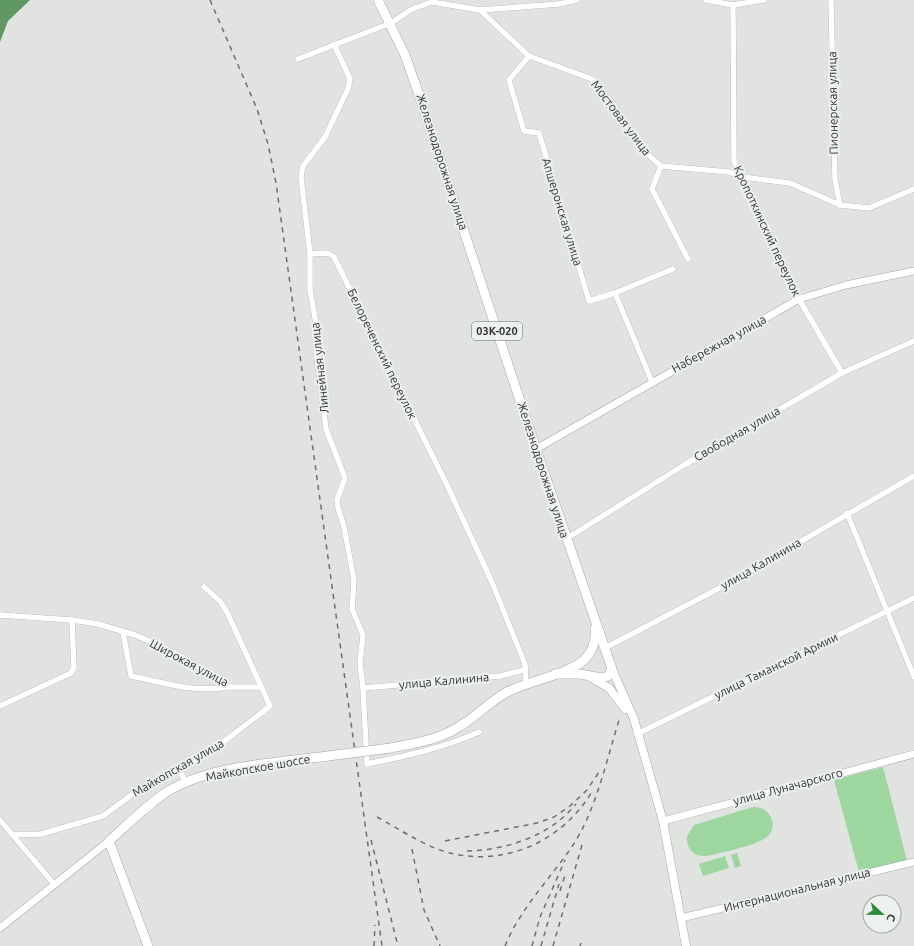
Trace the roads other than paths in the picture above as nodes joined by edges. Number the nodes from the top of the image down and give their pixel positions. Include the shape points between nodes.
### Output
1 (378, 0) edge
2 (577, 0) edge
3 (706, 0) edge
4 (764, 0) edge
5 (831, 0) edge
6 (441, 1) edge
7 (733, 5) junction
8 (480, 10) junction
9 (391, 23) junction
10 (334, 44) junction
11 (529, 56) junction
12 (298, 59) dead end
13 (662, 166) junction
14 (742, 177) junction
15 (914, 189) edge
16 (840, 205) junction
17 (310, 254) junction
18 (688, 259) dead end
19 (673, 269) dead end
20 (914, 271) edge
21 (615, 293) junction
22 (799, 299) junction
23 (914, 342) edge
24 (842, 373) junction
25 (652, 382) junction
26 (536, 449) junction
27 (914, 476) edge
28 (848, 514) junction
29 (566, 539) junction
30 (204, 587) dead end
31 (914, 598) edge
32 (886, 611) junction
33 (0, 615) edge
34 (593, 619) junction
35 (72, 620) junction
36 (123, 632) junction
37 (605, 648) junction
38 (611, 666) junction
39 (572, 668) junction
40 (524, 670) junction
41 (554, 674) junction
42 (586, 675) junction
43 (914, 677) edge
44 (526, 684) junction
45 (229, 687) junction
46 (261, 687) junction
47 (363, 688) junction
48 (0, 706) edge
49 (479, 732) dead end
50 (637, 733) junction
51 (914, 754) edge
52 (179, 769) junction
53 (186, 783) junction
54 (0, 820) edge
55 (663, 821) junction
56 (12, 834) junction
57 (109, 841) junction
58 (914, 862) edge
59 (914, 866) edge
60 (54, 884) junction
61 (681, 920) junction
62 (0, 928) edge
63 (148, 946) edge
64 (686, 946) edge

1 - 9 main road, Железнодорожная улица / 03К-020
2 - 8 street via 559,4
3 - 7 street
4 - 7 street
5 - 16 street, Пионерская улица via 835,180
6 - 8 street
6 - 9 street via 412,9
7 - 14 street, Кропоткинский переулок via 734,161
8 - 11 street, Мостовая улица
9 - 10 street
9 - 26 main road, Железнодорожная улица / 03К-020 via 418,92
10 - 12 street
10 - 17 street via 350,79 344,100 325,137 303,166 301,176
11 - 13 street, Мостовая улица via 592,78 613,104 643,150
11 - 21 street, Апшеронская улица via 509,80 524,131 539,132 589,301
13 - 14 street, Мостовая улица via 729,172
13 - 18 street, Мостовая улица via 652,189
14 - 16 street, Мостовая улица via 790,183
14 - 22 street, Кропоткинский переулок
15 - 16 street, Мостовая улица via 869,208
17 - 40 street, Белореченский переулок via 328,253 334,257 454,498 491,580 525,664
17 - 47 street, Линейная улица via 310,289 317,330 316,350 326,429 345,478 337,500 354,580 352,609 364,635 360,662
19 - 21 street, Апшеронская улица
20 - 22 street, Набережная улица via 846,285
21 - 25 street
22 - 24 street, Кропоткинский переулок
22 - 25 street, Набережная улица
23 - 24 street, Свободная улица
24 - 29 street, Свободная улица via 684,465
25 - 26 street, Набережная улица
26 - 29 main road, Железнодорожная улица / 03К-020
27 - 28 street, улица Калинина
28 - 32 street
28 - 37 street, улица Калинина via 729,583
29 - 34 main road, Железнодорожная улица / 03К-020
30 - 46 street via 220,601 228,614
31 - 32 street, улица Таманской Армии
32 - 43 street
32 - 50 street, улица Таманской Армии via 765,673
33 - 35 street, Широкая улица
34 - 37 main road, Железнодорожная улица / 03К-020
34 - 39 main road via 596,636 592,648 585,659
35 - 36 street, Широкая улица via 98,624
35 - 48 street via 74,667 71,673
36 - 45 street, Широкая улица via 184,658
36 - 45 street via 131,676 188,689 212,690
37 - 38 main road, Железнодорожная улица / 03К-020
38 - 39 main road via 604,655 599,653
38 - 42 main road via 609,675 605,678
38 - 50 main road, Железнодорожная улица via 634,719
39 - 41 main road
40 - 44 street, Белореченский переулок
40 - 47 street, улица Калинина via 500,676
41 - 42 main road
41 - 44 main road
42 - 50 main road via 612,691
44 - 53 main road, Майкопское шоссе, bridge via 506,693 449,733 424,742 238,769
45 - 46 street, Широкая улица
46 - 52 street, Майкопская улица via 270,706 212,751
47 - 49 street, Линейная улица via 367,764 421,753
50 - 55 main road, Железнодорожная улица
51 - 55 street, улица Луначарского
52 - 53 street
52 - 56 street, Майкопская улица via 145,785 103,816 40,834
53 - 57 main road, Майкопское шоссе via 164,794
54 - 56 street
55 - 61 main road, Железнодорожная улица
56 - 60 street
57 - 60 street, Майкопское шоссе
57 - 63 main road
58 - 61 street, Интернациональная улица
59 - 61 street, Интернациональная улица
60 - 62 street, Майкопское шоссе
61 - 64 main road, Железнодорожная улица

